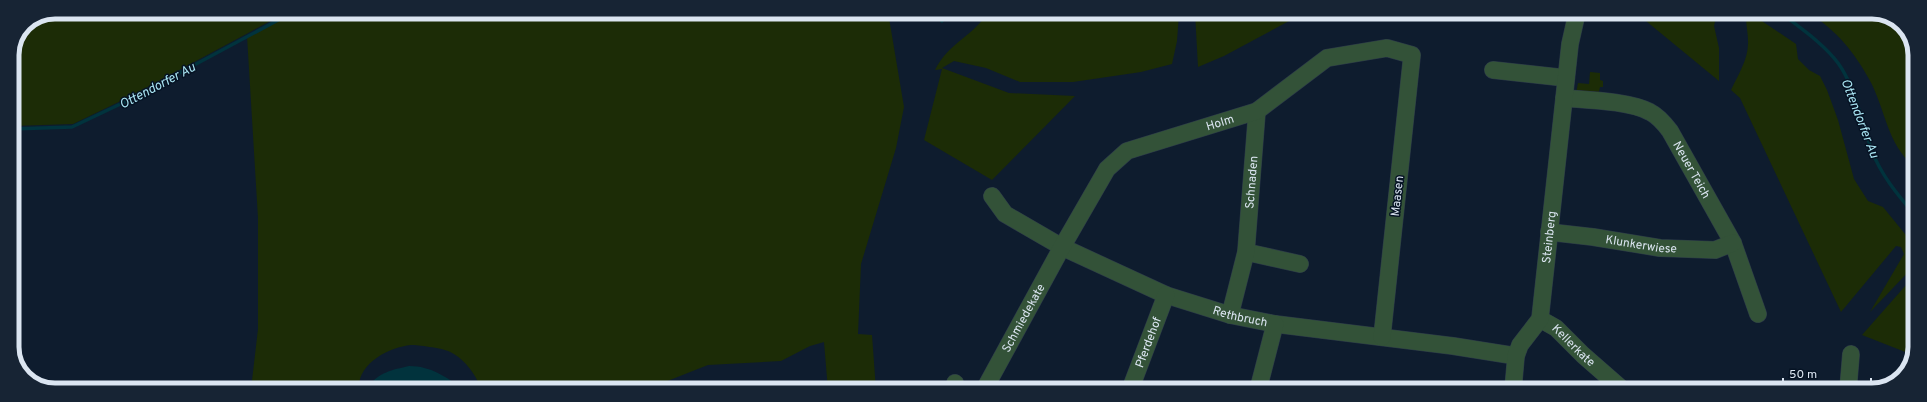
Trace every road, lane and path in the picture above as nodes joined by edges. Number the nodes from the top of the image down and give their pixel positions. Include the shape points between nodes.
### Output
1 (1575, 19) edge
2 (1412, 55) joint
3 (1493, 70) dead end
4 (1566, 78) junction
5 (1564, 98) junction
6 (1258, 111) junction
7 (992, 196) dead end
8 (1549, 232) junction
9 (1733, 243) junction
10 (1062, 247) junction
11 (1246, 252) junction
12 (1300, 264) dead end
13 (1166, 295) junction
14 (1758, 314) dead end
15 (1230, 315) junction
16 (1540, 318) junction
17 (1275, 324) junction
18 (1382, 337) junction
19 (1851, 354) dead end
20 (1516, 356) junction
21 (988, 383) edge
22 (1133, 383) edge
23 (1260, 383) edge
24 (1514, 383) edge
25 (1615, 383) edge
26 (1849, 383) edge

1 - 4 street, Steinberg
2 - 6 street, Holm via 1387,48 1327,58
2 - 18 street, Maasen
3 - 4 street
4 - 5 street, Steinberg
5 - 8 street, Steinberg
5 - 9 street, Neuer Teich via 1633,106 1650,111 1662,120
6 - 10 street, Holm via 1127,151 1106,169
6 - 11 street, Schnaden
7 - 10 street, Rethbruch via 1005,214
8 - 9 street, Klunkerwiese via 1660,248 1715,250
8 - 16 street, Steinberg
9 - 14 street, Neuer Teich
10 - 13 street, Rethbruch
10 - 21 street, Schmiedekate
11 - 12 street
11 - 15 street, Schnaden
13 - 15 street, Rethbruch
13 - 22 street, Pferdehof
15 - 17 street, Rethbruch
16 - 20 street via 1522,340
16 - 25 street, Kellerkate via 1556,328
17 - 18 street, Rethbruch
17 - 23 street
18 - 20 street, Rethbruch
19 - 26 street
20 - 24 street

